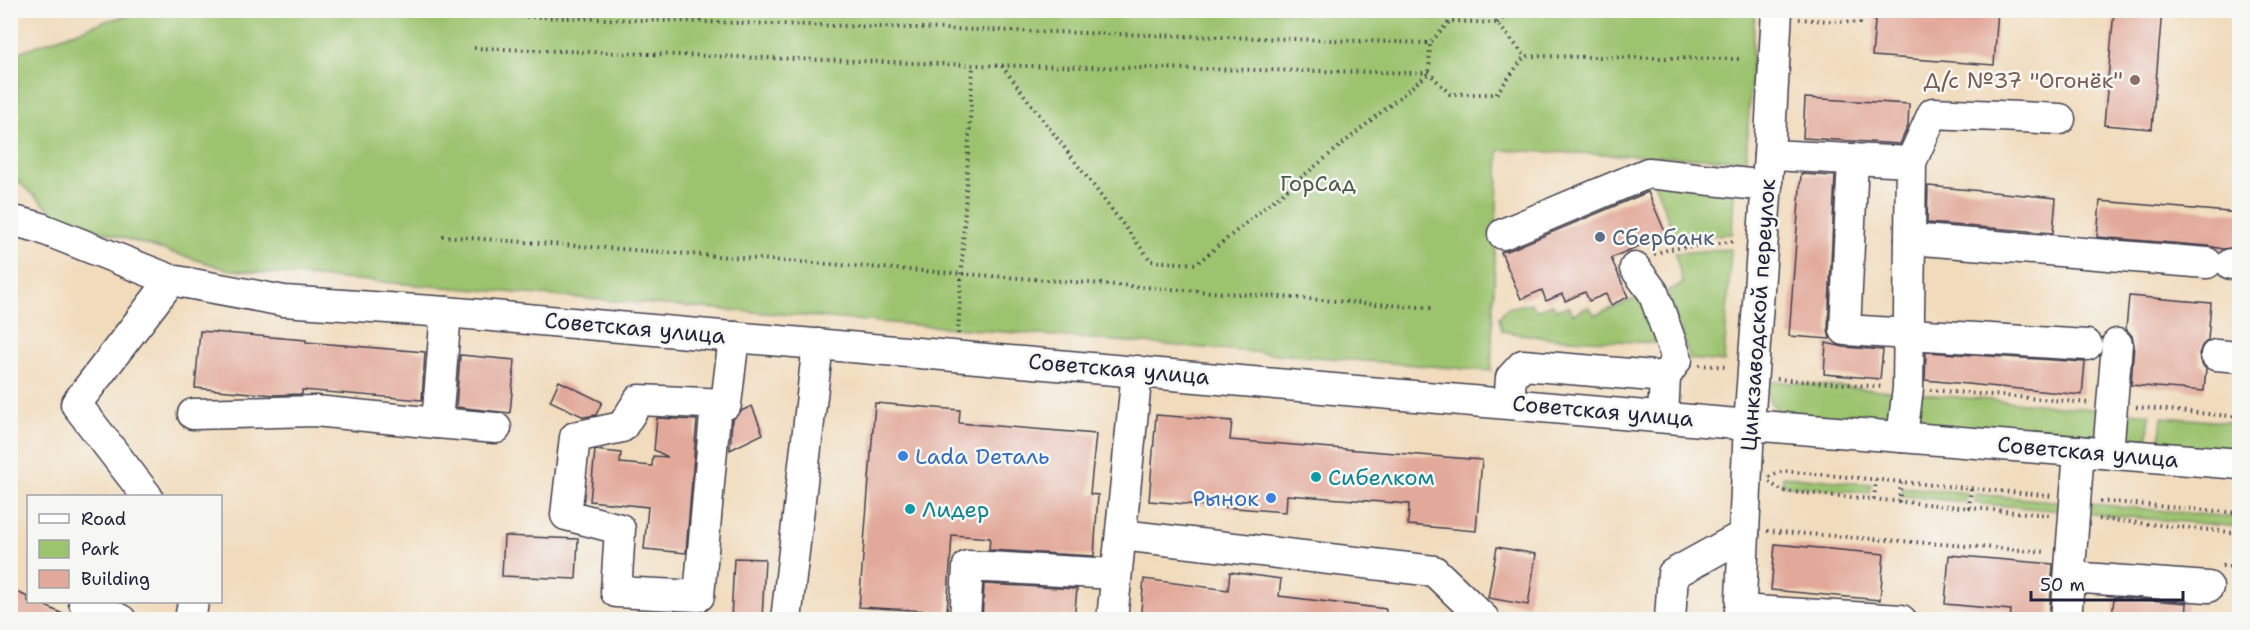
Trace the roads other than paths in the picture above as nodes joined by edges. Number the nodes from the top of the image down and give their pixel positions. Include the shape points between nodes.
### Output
1 (1777, 10) edge
2 (2060, 119) dead end
3 (1769, 154) junction
4 (1853, 159) junction
5 (1911, 162) junction
6 (1767, 186) junction
7 (10, 219) edge
8 (1503, 234) dead end
9 (1910, 239) junction
10 (1645, 261) road end
11 (2226, 264) edge
12 (171, 280) junction
13 (446, 312) junction
14 (1908, 333) junction
15 (734, 337) junction
16 (818, 344) junction
17 (2117, 344) dead end
18 (2086, 345) dead end
19 (1137, 371) junction
20 (1665, 377) junction
21 (1509, 403) junction
22 (716, 404) junction
23 (193, 414) dead end
24 (1663, 416) junction
25 (437, 423) junction
26 (1749, 424) junction
27 (496, 428) dead end
28 (1902, 436) junction
29 (2093, 452) junction
30 (2240, 464) edge
31 (146, 495) edge
32 (1753, 532) junction
33 (1120, 535) junction
34 (2071, 566) junction
35 (1116, 574) junction
36 (2212, 576) road end
37 (86, 603) edge
38 (193, 603) edge
39 (1740, 614) edge
40 (1484, 619) edge
41 (121, 620) edge
42 (190, 620) edge
43 (786, 620) edge
44 (964, 620) edge
45 (1112, 620) edge
46 (1670, 620) edge
47 (1901, 620) edge
48 (2066, 620) edge

1 - 3 street, Цинкзаводской переулок
2 - 5 street via 1933,113
3 - 4 street
3 - 6 street, Цинкзаводской переулок
4 - 5 street
4 - 14 street via 1845,330
5 - 9 street
6 - 8 street via 1648,173
6 - 26 street, Цинкзаводской переулок
7 - 12 street, Советская улица
9 - 11 street
9 - 14 street
10 - 20 street via 1677,358
12 - 13 street, Советская улица via 284,301
12 - 31 street via 76,404
13 - 15 street, Советская улица
13 - 25 street
14 - 18 street
14 - 28 street via 1908,388
15 - 16 street, Советская улица
15 - 22 street via 726,404
16 - 19 street, Советская улица
16 - 43 street
17 - 29 street
19 - 21 street, Советская улица
19 - 33 street
20 - 21 street via 1523,366 1511,378
20 - 24 street
21 - 24 street, Советская улица
22 - 22 street via 639,400 622,427 575,437 566,514 620,529 616,592 699,596
23 - 25 street via 315,411
24 - 26 street, Советская улица
25 - 27 street
26 - 28 street, Советская улица
26 - 32 street, Цинкзаводской переулок
28 - 29 street, Советская улица
29 - 30 street, Советская улица
29 - 34 street via 2074,508
32 - 39 street, Цинкзаводской переулок
32 - 46 street via 1673,574
33 - 35 street
33 - 40 street via 1434,571
34 - 36 street
34 - 48 street
35 - 44 street via 969,566
35 - 45 street
37 - 41 street
38 - 42 street
39 - 47 street

